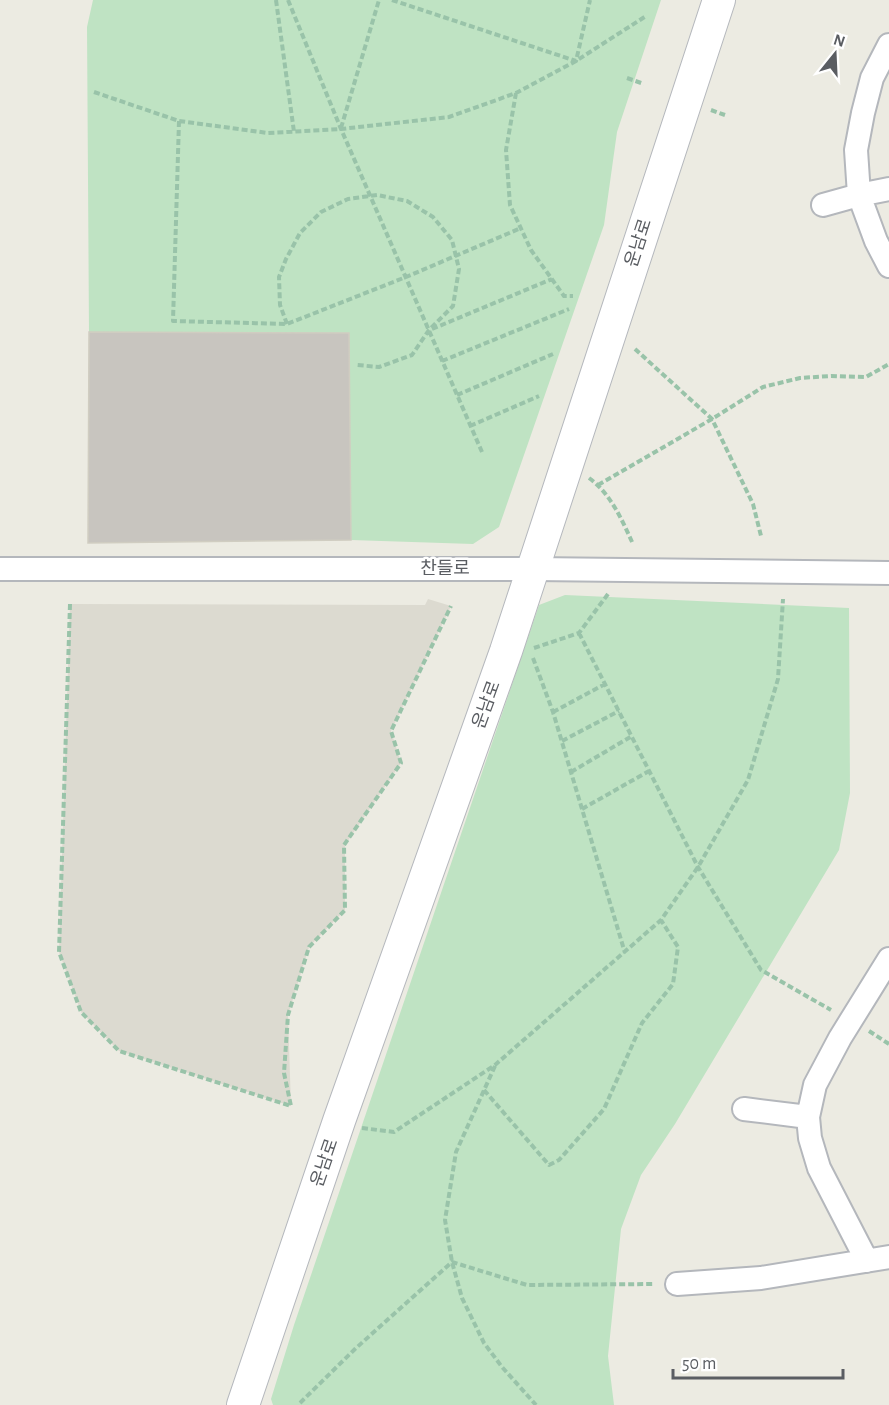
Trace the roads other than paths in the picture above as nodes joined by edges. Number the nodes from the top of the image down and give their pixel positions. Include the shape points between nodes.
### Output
1 (718, 0) edge
2 (889, 45) edge
3 (889, 189) edge
4 (859, 195) junction
5 (823, 205) dead end
6 (889, 266) edge
7 (0, 569) edge
8 (533, 569) junction
9 (889, 573) edge
10 (889, 959) edge
11 (744, 1109) dead end
12 (807, 1117) junction
13 (878, 1259) edge
14 (677, 1284) road end
15 (243, 1405) edge

1 - 8 street, 운남로
2 - 4 street via 872,78 863,113 856,150
3 - 4 street
4 - 5 street
4 - 6 street
7 - 8 street, 찬들로
8 - 9 street, 찬들로
8 - 15 street, 운남로
10 - 12 street via 815,1085
11 - 12 street
12 - 13 street via 819,1168
13 - 14 street via 761,1278

